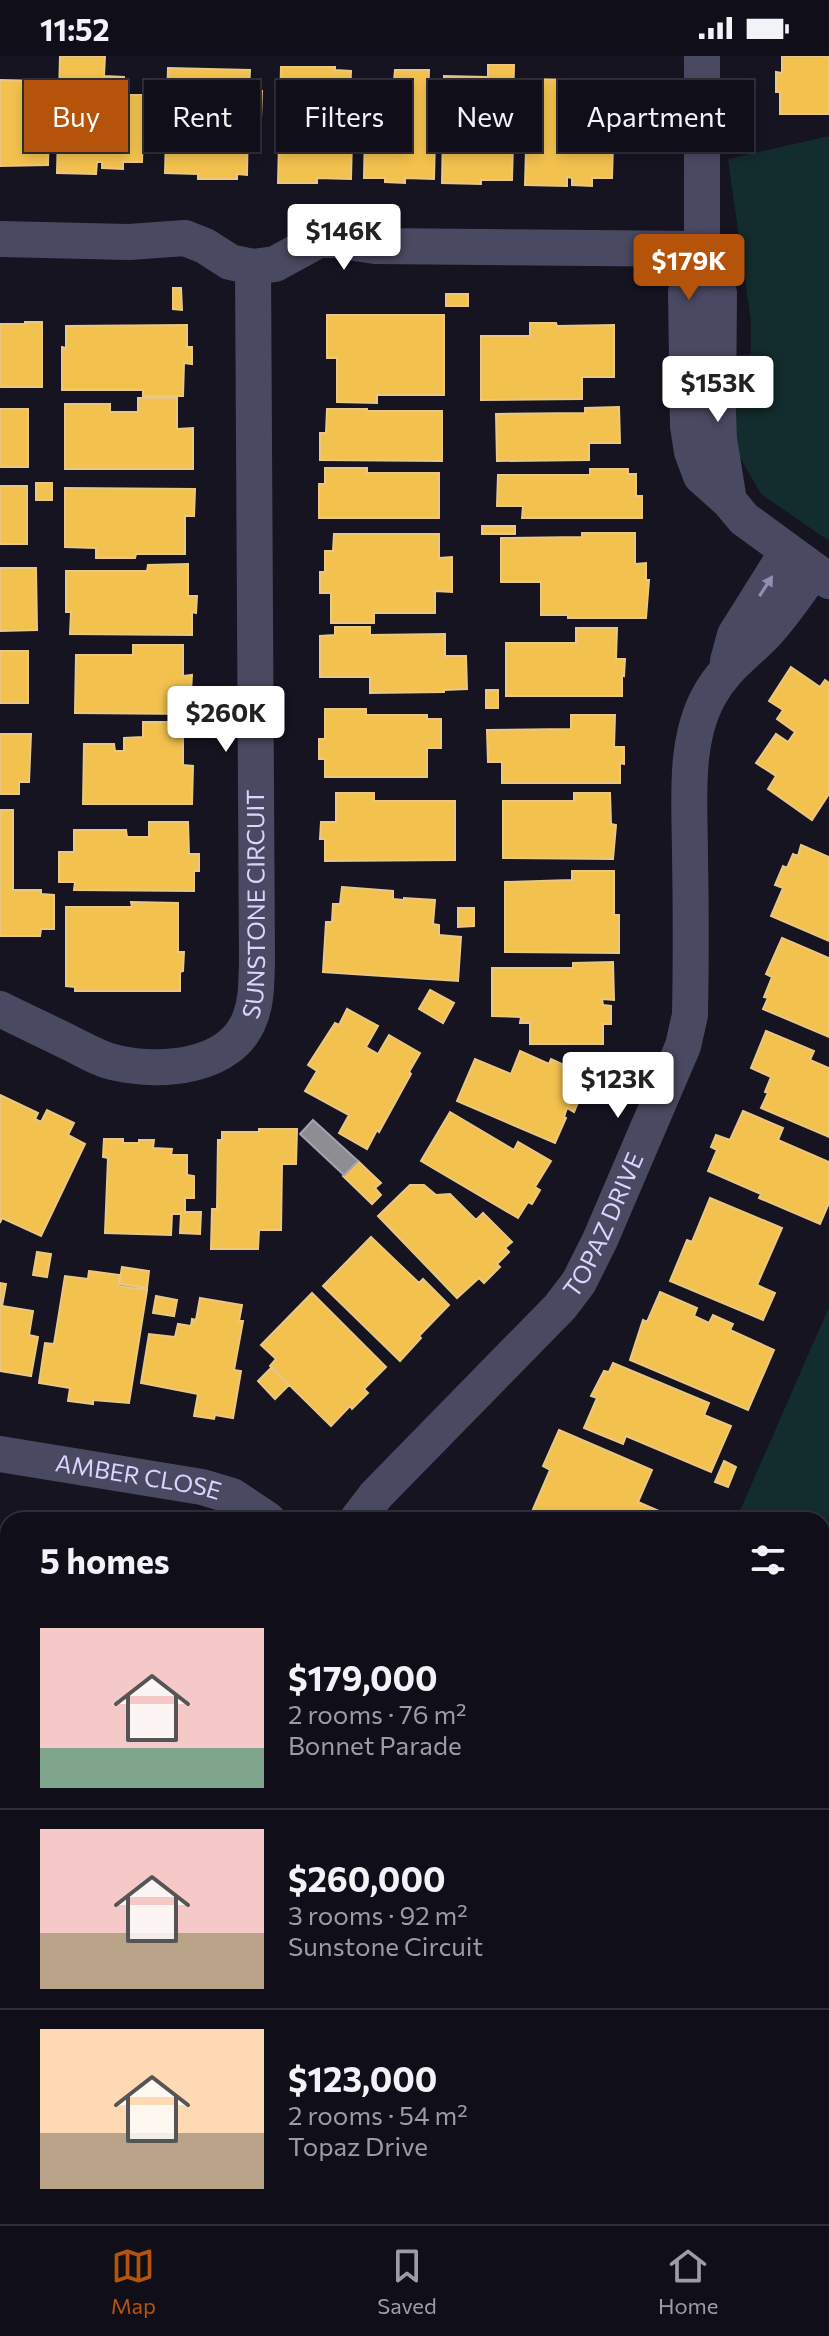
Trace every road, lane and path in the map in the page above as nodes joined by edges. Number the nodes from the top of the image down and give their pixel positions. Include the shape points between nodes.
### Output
1 (702, 56) edge
2 (0, 239) edge
3 (702, 249) junction
4 (253, 267) junction
5 (810, 568) edge
6 (0, 1009) edge
7 (0, 1454) edge
8 (256, 1512) edge
9 (363, 1512) edge

1 - 3 street
2 - 4 street via 185,238 230,262
3 - 4 street via 375,246 327,239 275,264
3 - 5 street via 719,293 719,439 729,501 744,519
4 - 6 street, SUNSTONE CIRCUIT via 257,964 249,1021 219,1054 164,1067 95,1056
5 - 9 street, TOPAZ DRIVE via 785,610 725,671 697,728 692,753 690,1015 683,1046 606,1226 579,1282 560,1307
7 - 8 street, AMBER CLOSE via 202,1487 232,1496

